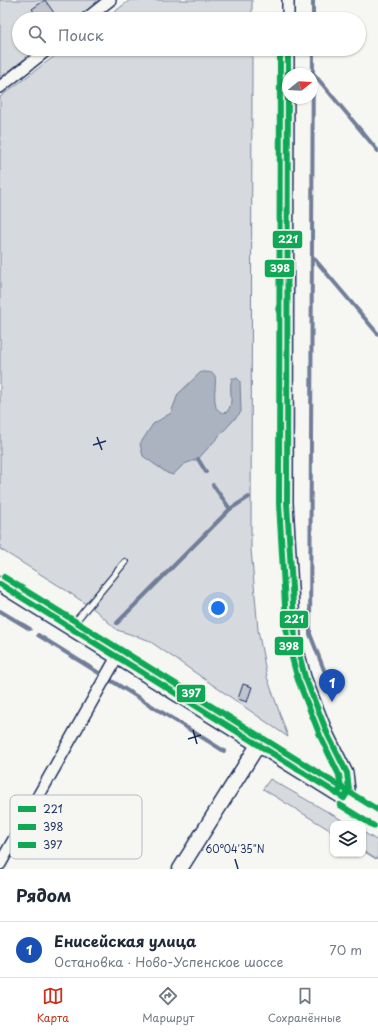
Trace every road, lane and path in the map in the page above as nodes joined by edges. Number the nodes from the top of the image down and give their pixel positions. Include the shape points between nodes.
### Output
1 (110, 0) edge
2 (288, 0) edge
3 (95, 12) edge
4 (288, 12) edge
5 (39, 56) edge
6 (288, 56) edge
7 (0, 87) edge
8 (125, 562) dead end
9 (0, 584) edge
10 (70, 628) junction
11 (118, 657) junction
12 (258, 744) junction
13 (39, 795) edge
14 (344, 798) junction
15 (378, 819) edge
16 (10, 846) edge
17 (0, 864) edge
18 (180, 869) edge

1 - 3 street
2 - 4 street
5 - 7 street
6 - 14 street via 287,503 295,639 305,677 328,735 347,773 349,790
8 - 10 lane
9 - 10 street
10 - 11 street
11 - 12 street
11 - 13 street
12 - 14 street
12 - 18 street
14 - 15 street
16 - 17 street

